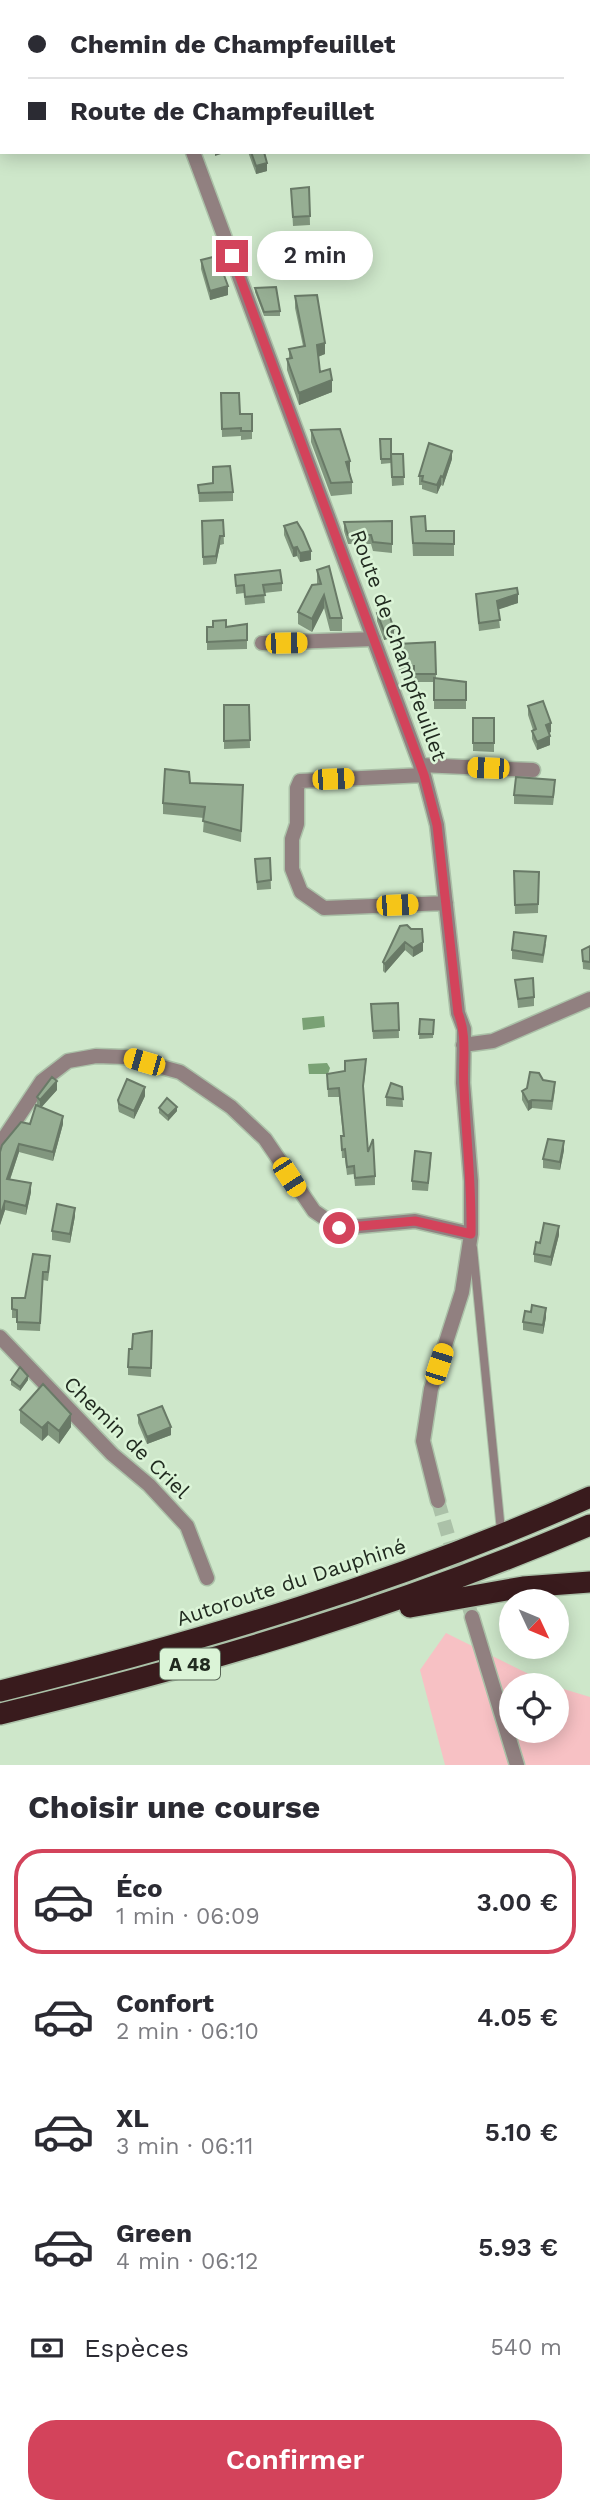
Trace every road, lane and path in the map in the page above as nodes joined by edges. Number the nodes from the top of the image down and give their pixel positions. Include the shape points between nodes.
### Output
1 (194, 154) edge
2 (374, 639) junction
3 (262, 643) dead end
4 (533, 769) dead end
5 (422, 770) junction
6 (446, 903) junction
7 (590, 999) edge
8 (463, 1045) junction
9 (0, 1144) edge
10 (471, 1234) junction
11 (0, 1337) edge
12 (590, 1497) edge
13 (438, 1502) tunnel mouth
14 (590, 1525) edge
15 (501, 1534) junction
16 (206, 1578) dead end
17 (590, 1582) edge
18 (472, 1617) tunnel mouth
19 (339, 1621) junction
20 (0, 1691) edge
21 (0, 1714) edge
22 (517, 1765) edge

1 - 2 street, Route de Champfeuillet
2 - 3 street
2 - 5 street, Route de Champfeuillet
4 - 5 street
5 - 6 street, Route de Champfeuillet via 437,825
5 - 6 street via 300,781 292,869 301,892 324,908
6 - 8 street, Route de Champfeuillet
7 - 8 street via 493,1041
8 - 10 street, Route de Champfeuillet
9 - 10 street via 42,1081 68,1061 125,1057 180,1072 231,1107 265,1139 314,1211 339,1228 415,1221
10 - 13 street, Route de Champfeuillet via 462,1292 431,1389 423,1441
10 - 15 lane
11 - 16 street, Chemin de Criel via 187,1526
12 - 15 highway, Autoroute du Dauphiné / A 48
14 - 19 highway, A 48 via 480,1571
15 - 20 highway, Autoroute du Dauphiné / A 48 via 408,1572 268,1618
17 - 19 highway via 510,1589
18 - 22 street
19 - 21 highway, A 48

